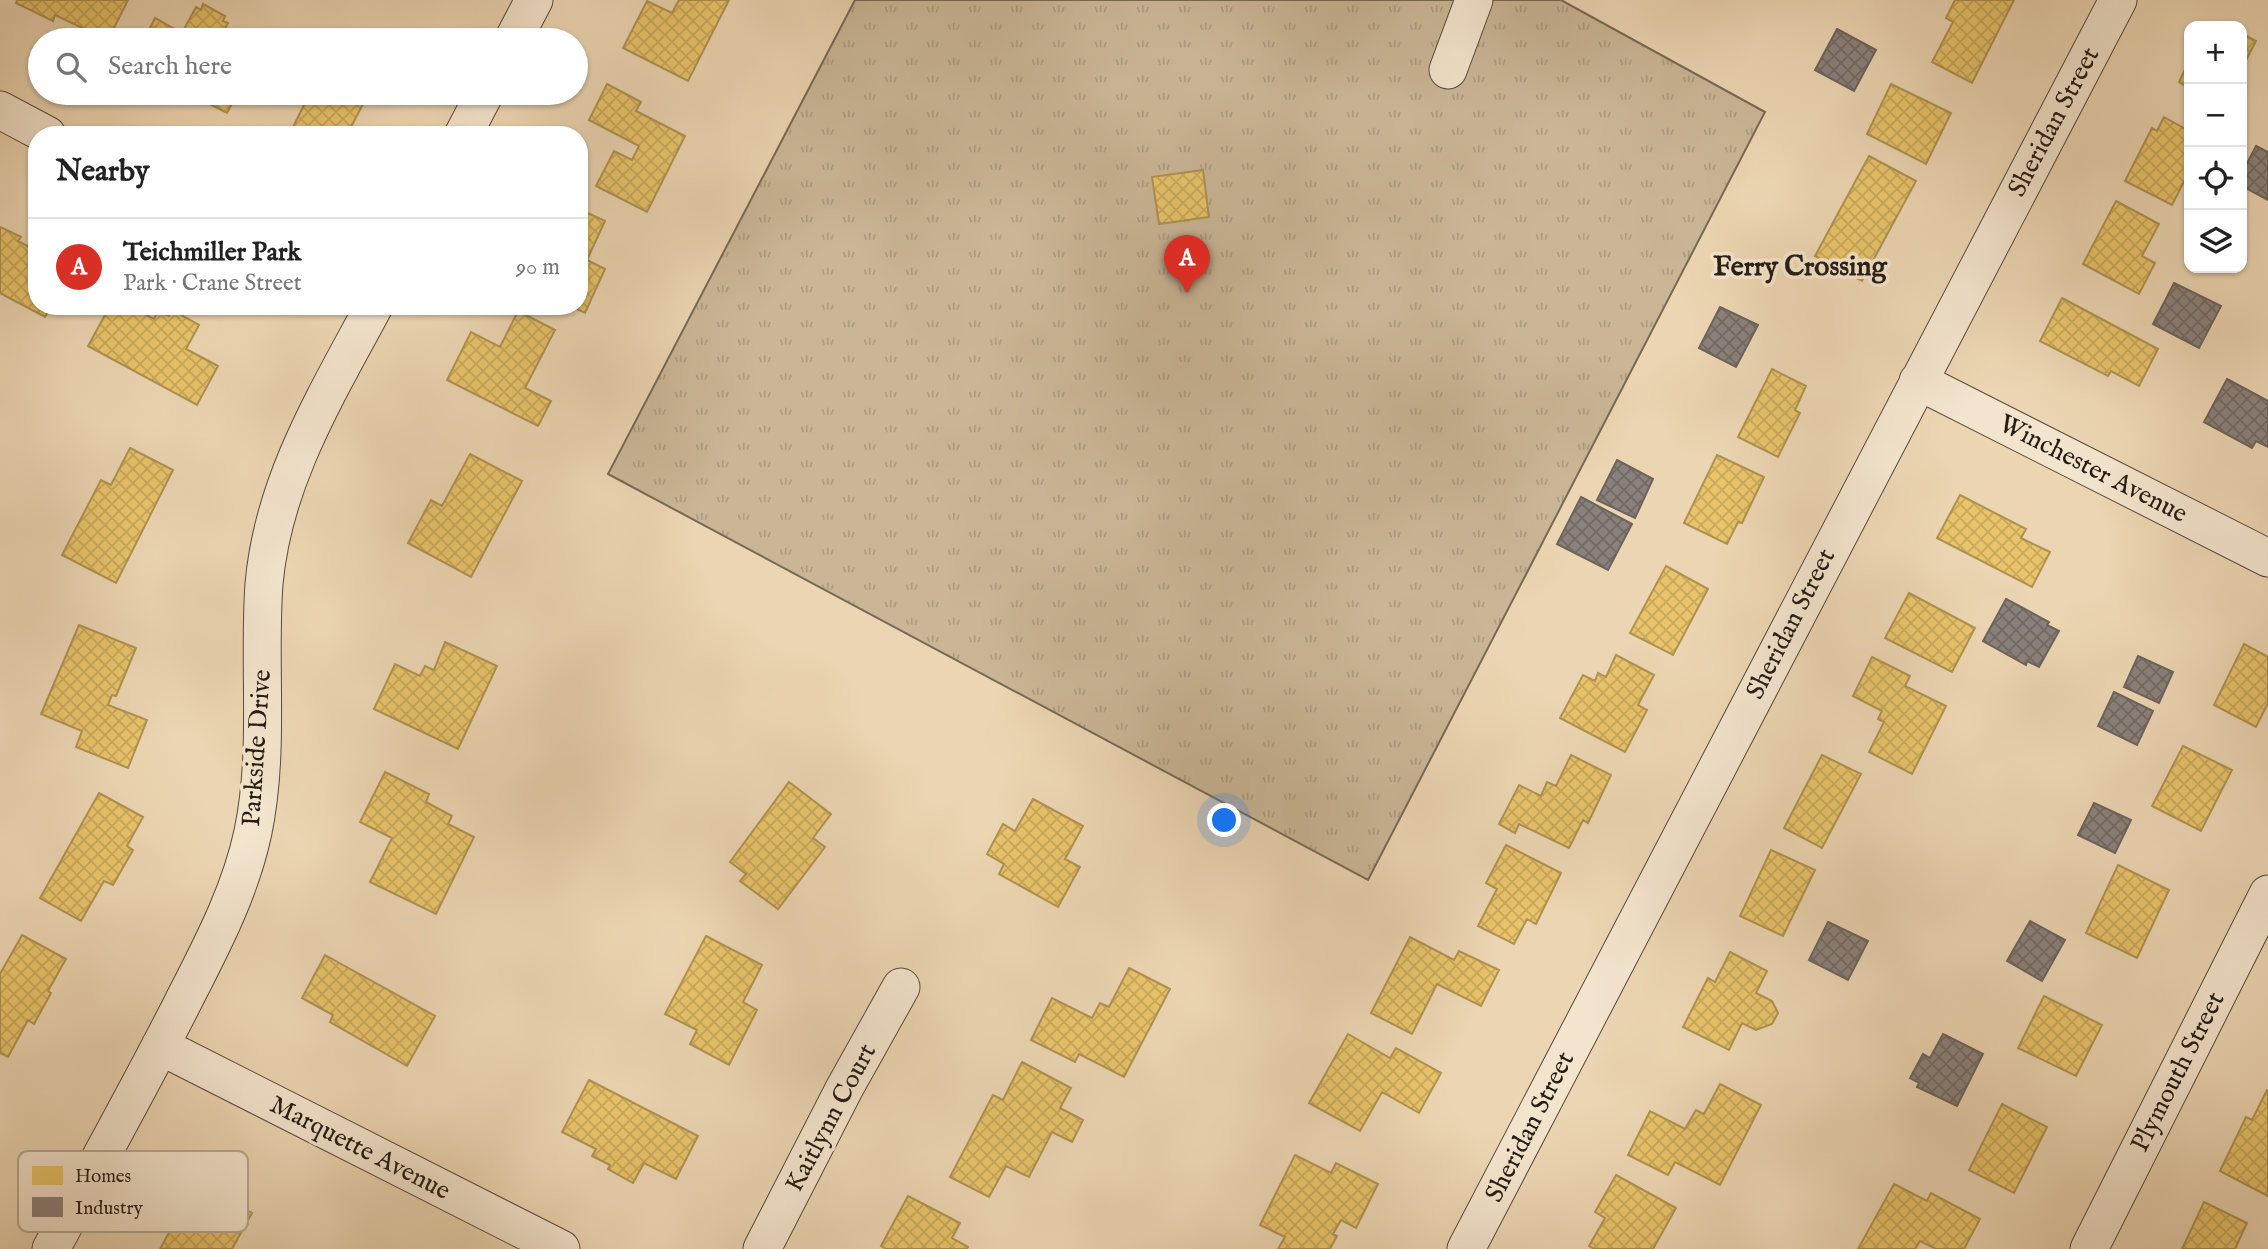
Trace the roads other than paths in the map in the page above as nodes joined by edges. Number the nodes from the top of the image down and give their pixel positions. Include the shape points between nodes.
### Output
1 (534, 0) edge
2 (1474, 0) edge
3 (2118, 0) edge
4 (519, 28) edge
5 (1448, 70) dead end
6 (479, 105) edge
7 (0, 110) edge
8 (30, 126) edge
9 (468, 126) edge
10 (369, 315) edge
11 (1918, 381) junction
12 (2268, 558) edge
13 (2268, 894) edge
14 (901, 988) dead end
15 (160, 1046) junction
16 (104, 1151) edge
17 (60, 1232) edge
18 (51, 1249) edge
19 (561, 1249) edge
20 (762, 1249) edge
21 (1466, 1249) edge
22 (2089, 1249) edge

1 - 4 street
2 - 5 street
3 - 11 street, Sheridan Street
6 - 9 street
7 - 8 street
10 - 15 street, Parkside Drive via 302,443 275,517 264,585 263,739 253,832 225,919
11 - 12 street, Winchester Avenue
11 - 21 street, Sheridan Street
13 - 22 street, Plymouth Street
14 - 20 street, Kaitlynn Court
15 - 16 street, Parkside Drive
15 - 19 street, Marquette Avenue
17 - 18 street, Parkside Drive

